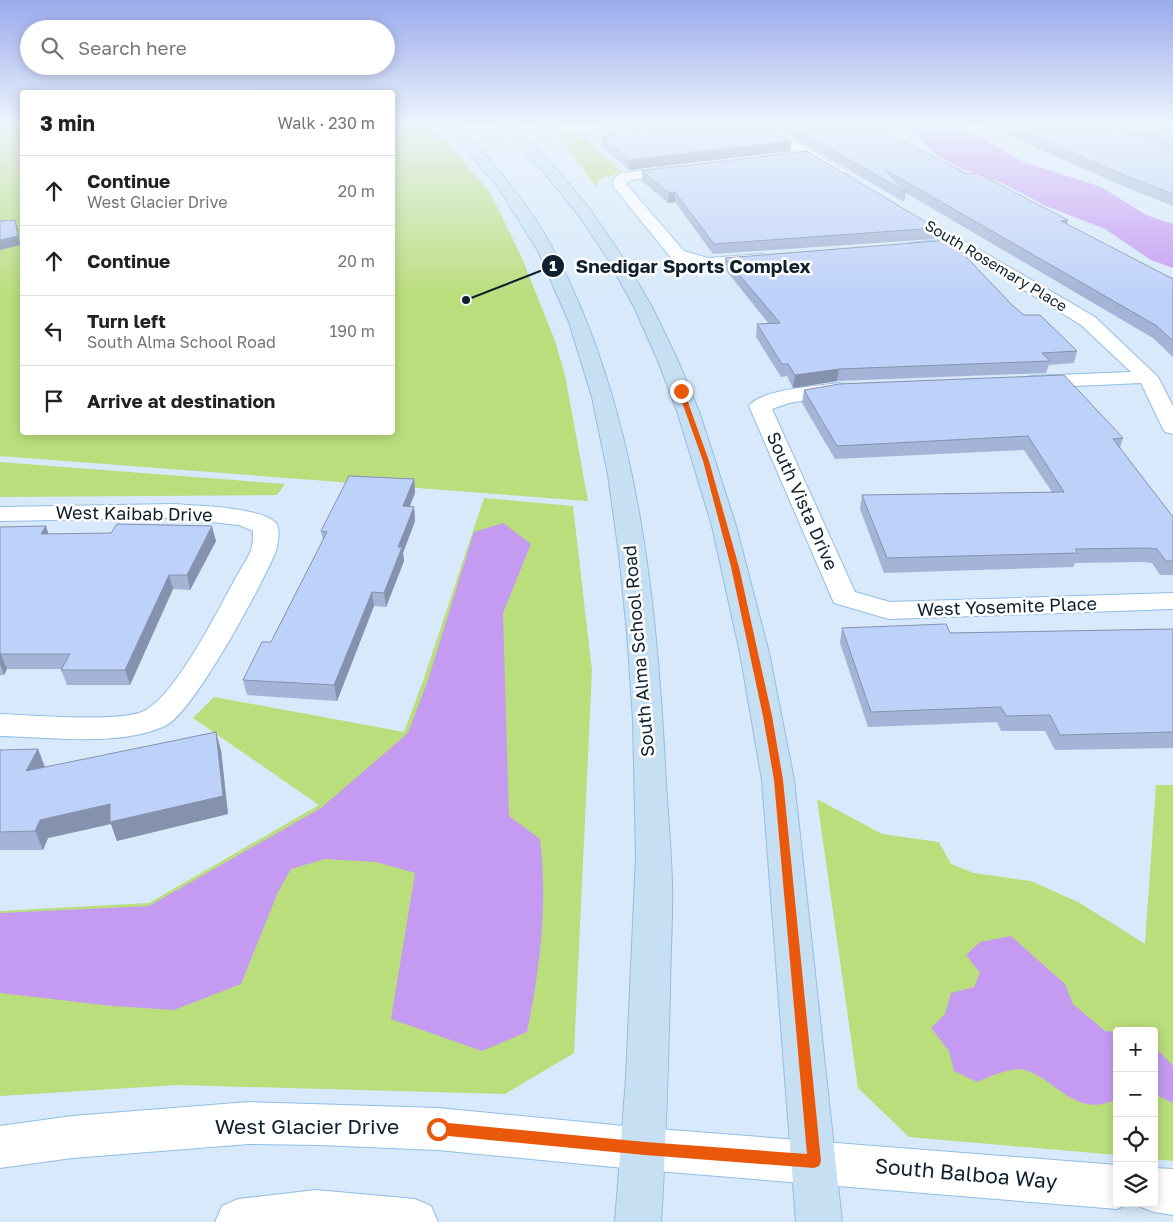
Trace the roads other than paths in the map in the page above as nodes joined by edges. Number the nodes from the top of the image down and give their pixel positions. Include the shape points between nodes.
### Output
1 (503, 182) edge
2 (561, 182) edge
3 (619, 182) edge
4 (929, 225) edge
5 (958, 243) junction
6 (900, 248) edge
7 (782, 257) edge
8 (1148, 377) junction
9 (1012, 382) edge
10 (856, 388) edge
11 (1173, 427) edge
12 (0, 514) edge
13 (844, 597) joint
14 (1173, 601) edge
15 (0, 725) edge
16 (0, 1147) edge
17 (645, 1148) junction
18 (814, 1161) junction
19 (1113, 1187) edge
20 (1158, 1190) edge
21 (1173, 1192) edge
22 (238, 1222) edge
23 (415, 1222) edge
24 (638, 1222) edge
25 (819, 1222) edge

1 - 17 main road, South Alma School Road via 560,276 586,343 605,407 632,548 648,713 654,865
2 - 18 main road via 615,256 657,335 706,461 735,567 768,716 778,780
3 - 7 street via 678,255 687,260 723,262
4 - 5 street, South Rosemary Place
5 - 6 street
5 - 8 street, South Rosemary Place via 1088,321
8 - 9 street
8 - 11 street, South Rosemary Place
10 - 13 street, South Vista Drive via 785,397 760,406
12 - 15 street, West Kaibab Drive via 175,511 243,518 266,527 264,549 185,690 157,718 117,727
13 - 14 street, West Yosemite Place via 889,611
16 - 17 street, West Glacier Drive via 72,1137 258,1123 438,1129
17 - 18 street, West Glacier Drive
17 - 24 main road, South Alma School Road
18 - 19 street, South Balboa Way
18 - 25 main road
20 - 21 street
22 - 23 street via 316,1213

